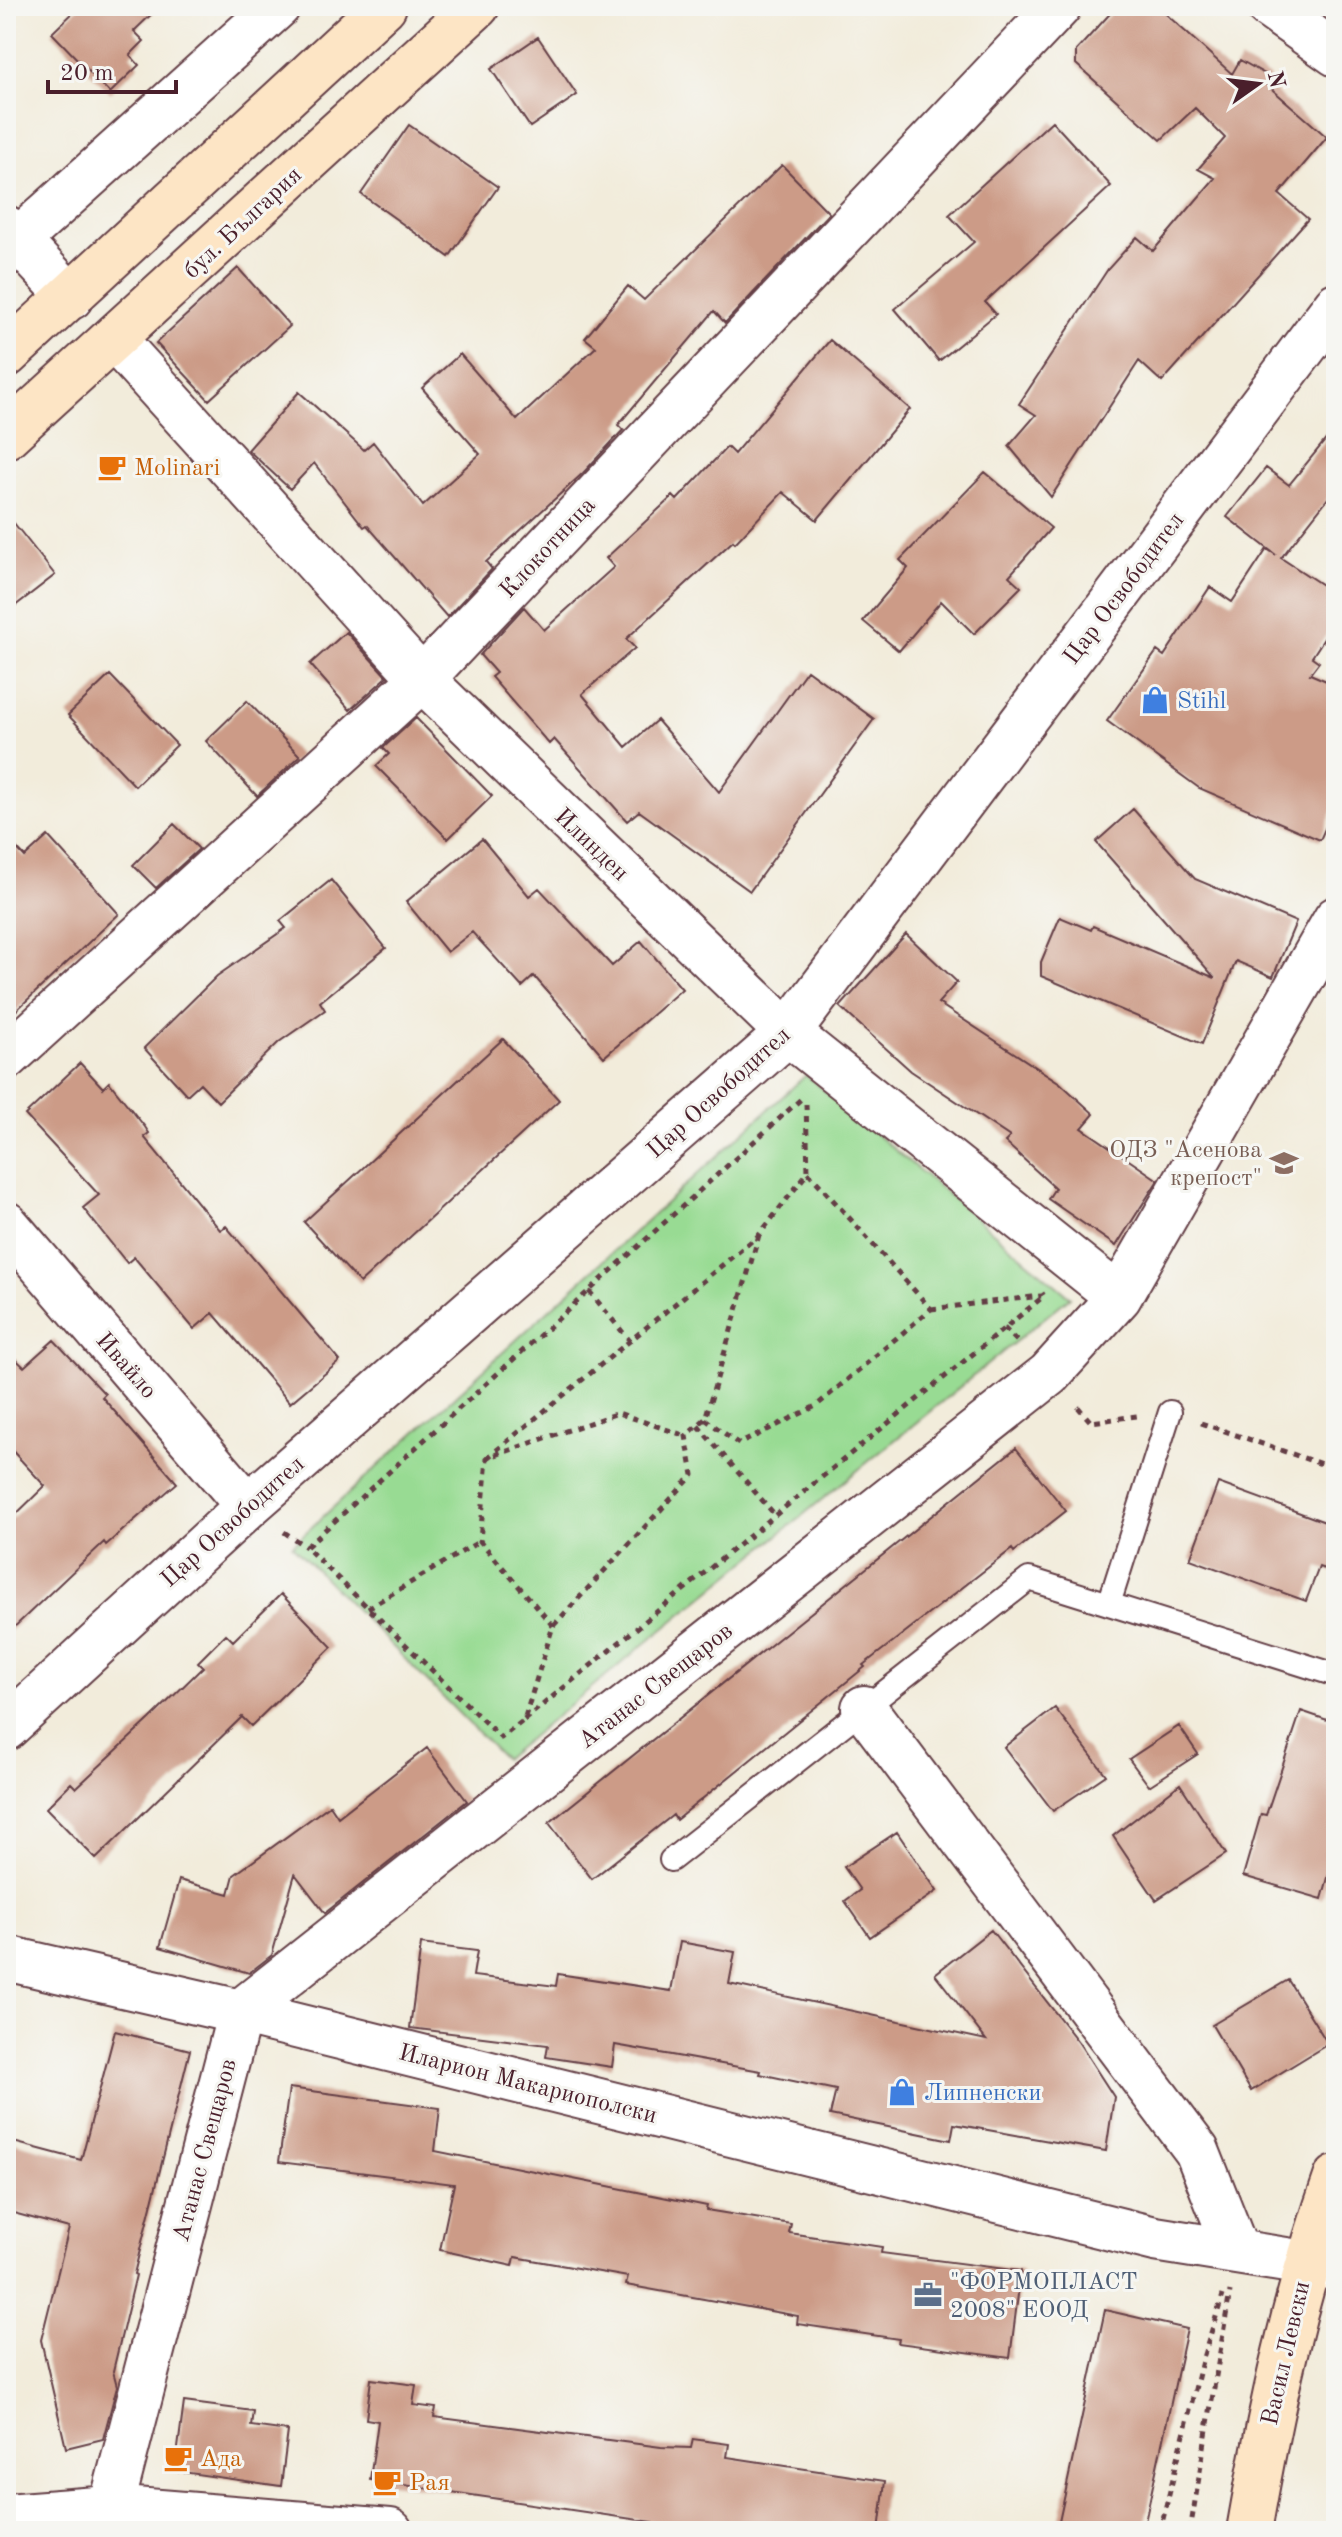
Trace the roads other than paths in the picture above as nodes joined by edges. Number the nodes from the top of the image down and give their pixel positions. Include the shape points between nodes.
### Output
1 (278, 6) edge
2 (384, 6) edge
3 (477, 6) edge
4 (1059, 6) edge
5 (1268, 6) edge
6 (1336, 54) edge
7 (12, 234) edge
8 (71, 297) junction
9 (1336, 305) edge
10 (114, 339) junction
11 (6, 355) edge
12 (6, 436) edge
13 (422, 679) junction
14 (1336, 919) edge
15 (788, 1033) junction
16 (6, 1058) edge
17 (6, 1224) edge
18 (1119, 1297) junction
19 (1170, 1412) dead end
20 (248, 1506) junction
21 (1109, 1604) junction
22 (1336, 1675) edge
23 (864, 1708) junction
24 (6, 1728) edge
25 (671, 1860) dead end
26 (6, 1958) edge
27 (240, 2012) junction
28 (1336, 2178) edge
29 (1237, 2252) junction
30 (1321, 2264) edge
31 (111, 2508) junction
32 (6, 2516) edge
33 (390, 2531) edge
34 (1249, 2531) edge

1 - 7 street
2 - 8 main road
3 - 10 main road, бул. България
4 - 13 street, Клокотница
5 - 6 street
7 - 8 street
8 - 11 main road
9 - 15 street, Цар Освободител
10 - 12 main road, бул. България
10 - 13 street, Илинден
13 - 15 street, Илинден
13 - 16 street, Клокотница
14 - 18 street, Атанас Свещаров
15 - 18 street, Илинден
15 - 20 street, Цар Освободител
17 - 20 street, Ивайло
18 - 27 street, Атанас Свещаров via 1049,1374
19 - 21 lane
20 - 24 street, Цар Освободител
21 - 22 lane
21 - 23 lane via 1029,1579
23 - 25 lane
23 - 29 street via 1197,2151
26 - 27 street, Иларион Макариополски
27 - 29 street, Иларион Макариополски via 1155,2239
27 - 31 street, Атанас Свещаров
28 - 30 main road, Васил Левски
29 - 30 street, Иларион Макариополски
30 - 34 main road, Васил Левски
31 - 32 street
31 - 33 street

